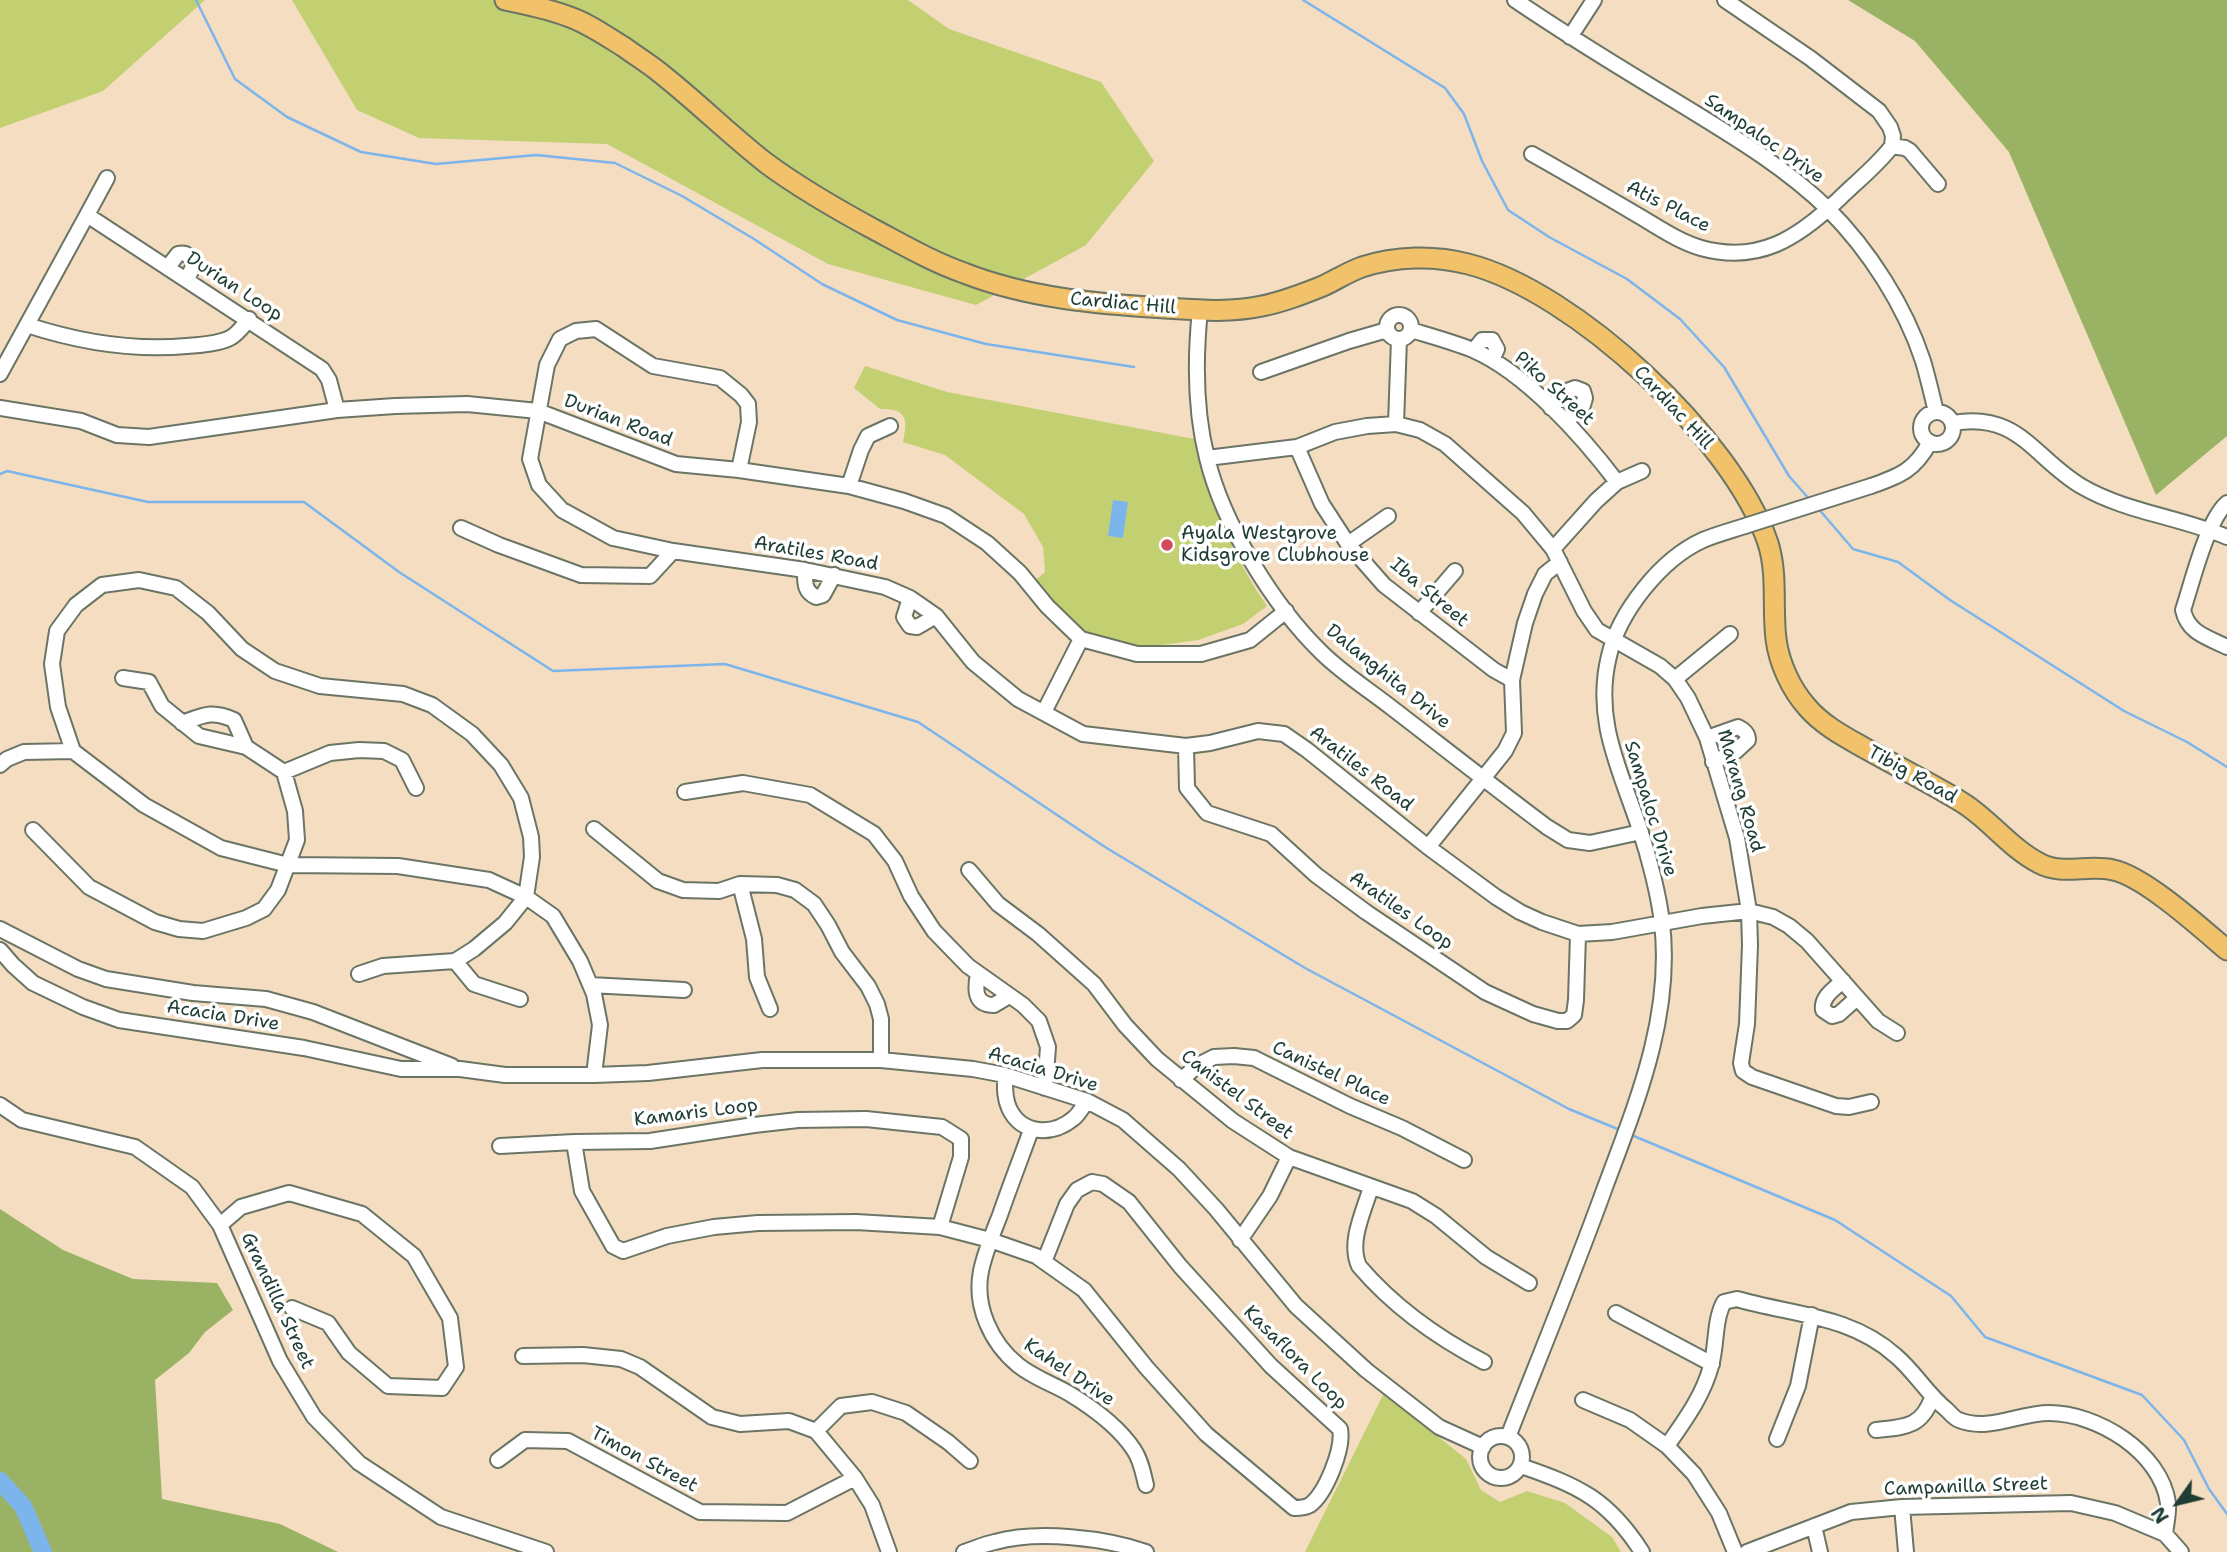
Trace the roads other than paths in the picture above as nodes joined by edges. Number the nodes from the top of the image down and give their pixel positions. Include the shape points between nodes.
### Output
1 (505, 0) edge
2 (1515, 0) edge
3 (1594, 0) edge
4 (1725, 0) edge
5 (1570, 37) junction
6 (1892, 146) junction
7 (1532, 153) dead end
8 (107, 178) dead end
9 (1937, 184) dead end
10 (1828, 209) junction
11 (87, 215) junction
12 (168, 267) junction
13 (187, 279) junction
14 (1199, 310) junction
15 (249, 320) junction
16 (27, 325) junction
17 (1411, 330) junction
18 (1393, 335) junction
19 (1261, 372) dead end
20 (0, 374) edge
21 (0, 408) edge
22 (1551, 408) junction
23 (337, 410) junction
24 (538, 411) junction
25 (1936, 412) junction
26 (1566, 422) junction
27 (1952, 423) junction
28 (1396, 424) junction
29 (890, 426) dead end
30 (1930, 442) junction
31 (1297, 446) junction
32 (1207, 458) junction
33 (739, 470) junction
34 (1642, 471) dead end
35 (1735, 478) joint
36 (1617, 482) junction
37 (849, 486) junction
38 (2227, 503) edge
39 (1388, 516) dead end
40 (461, 528) dead end
41 (2210, 530) junction
42 (2227, 537) edge
43 (1348, 544) junction
44 (673, 551) junction
45 (1557, 555) junction
46 (805, 570) junction
47 (1455, 571) dead end
48 (834, 575) junction
49 (910, 598) junction
50 (1286, 611) junction
51 (1419, 612) junction
52 (936, 616) junction
53 (1730, 634) dead end
54 (1081, 639) junction
55 (1613, 640) junction
56 (2227, 647) edge
57 (123, 678) dead end
58 (1675, 679) junction
59 (1512, 680) junction
60 (1044, 712) junction
61 (182, 723) junction
62 (1707, 738) junction
63 (1186, 746) junction
64 (246, 747) junction
65 (74, 751) junction
66 (2, 759) edge
67 (1713, 762) junction
68 (285, 772) junction
69 (1484, 780) junction
70 (416, 788) dead end
71 (685, 792) dead end
72 (594, 829) dead end
73 (33, 830) dead end
74 (1641, 832) junction
75 (1428, 847) junction
76 (288, 865) junction
77 (969, 870) dead end
78 (740, 884) junction
79 (526, 897) junction
80 (1749, 911) junction
81 (1662, 923) junction
82 (0, 929) edge
83 (1578, 934) junction
84 (0, 950) edge
85 (2227, 950) edge
86 (455, 961) junction
87 (359, 974) dead end
88 (978, 974) junction
89 (1843, 981) junction
90 (590, 985) junction
91 (684, 990) dead end
92 (1009, 996) junction
93 (1857, 998) junction
94 (520, 999) dead end
95 (770, 1009) dead end
96 (1897, 1033) dead end
97 (881, 1060) junction
98 (460, 1069) junction
99 (594, 1074) junction
100 (1005, 1075) junction
101 (1181, 1080) junction
102 (1045, 1088) junction
103 (1087, 1101) junction
104 (1871, 1101) dead end
105 (0, 1105) edge
106 (1031, 1130) junction
107 (575, 1142) junction
108 (500, 1146) dead end
109 (1289, 1157) junction
110 (1464, 1160) dead end
111 (1371, 1187) junction
112 (220, 1224) junction
113 (940, 1227) junction
114 (990, 1240) junction
115 (1241, 1240) junction
116 (1044, 1262) junction
117 (1529, 1283) dead end
118 (292, 1308) dead end
119 (1616, 1313) dead end
120 (1812, 1315) junction
121 (523, 1356) dead end
122 (1483, 1362) dead end
123 (1712, 1364) junction
124 (1932, 1398) junction
125 (1583, 1400) dead end
126 (1876, 1430) dead end
127 (816, 1431) junction
128 (1508, 1437) junction
129 (1777, 1438) dead end
130 (1667, 1446) junction
131 (1483, 1447) junction
132 (498, 1460) dead end
133 (970, 1461) dead end
134 (1521, 1466) junction
135 (855, 1478) junction
136 (1146, 1485) dead end
137 (1902, 1507) junction
138 (1814, 1526) junction
139 (2165, 1534) junction
140 (546, 1552) edge
141 (889, 1552) edge
142 (964, 1552) edge
143 (1146, 1552) edge
144 (1642, 1552) edge
145 (1735, 1552) edge
146 (1747, 1552) edge
147 (1820, 1552) edge
148 (1906, 1552) edge
149 (2181, 1552) edge

1 - 14 main road, Cardiac Hill via 569,16 602,33 659,71 808,192 932,260 1002,286 1055,298
2 - 5 street, Sampaloc Drive
3 - 5 street
4 - 6 street via 1879,111 1890,127
5 - 10 street, Sampaloc Drive via 1751,150
6 - 9 street via 1905,148
6 - 10 street, Atis Place
7 - 10 street, Atis Place via 1667,232 1726,253 1777,245
8 - 11 street
10 - 25 street, Sampaloc Drive via 1895,300 1923,361
11 - 12 street, Durian Loop
11 - 16 street
12 - 13 street, Durian Loop
12 - 13 street via 174,257 187,254 194,265
13 - 15 street, Durian Loop
14 - 32 street, Dalanghita Drive via 1200,418
14 - 35 main road, Cardiac Hill via 1261,307 1384,261 1443,259 1470,264 1532,291 1619,351 1696,426
15 - 16 street via 231,338 158,348 82,340
15 - 23 street, Durian Loop via 322,369
16 - 20 street
17 - 18 street via 1408,335
17 - 18 street via 1410,321 1395,316 1388,322
17 - 22 street, Piko Street via 1492,360
18 - 19 street via 1349,341
18 - 28 street
21 - 23 street, Durian Road via 81,421 117,435 149,437
22 - 26 street, Piko Street
22 - 26 street via 1567,391 1583,391 1583,405
23 - 24 street, Durian Road via 467,404
24 - 33 street, Durian Road via 676,464
24 - 33 street, Aratiles Road via 547,365 561,339 576,331 596,329 653,366 719,378 741,395 748,404 749,422
24 - 44 street, Aratiles Road via 530,459 539,485 562,510 613,538
25 - 27 street
25 - 30 street via 1922,425
26 - 36 street, Piko Street
27 - 30 street via 1952,434 1945,442
27 - 41 street via 1970,420 2006,428 2080,485 2106,499
28 - 31 street, Marang Road via 1335,432
28 - 45 street, Marang Road via 1420,430 1445,444 1523,513
29 - 37 street via 868,436
30 - 55 street, Sampaloc Drive, bridge via 1914,466 1891,479 1702,541 1673,559 1651,579
31 - 32 street, Marang Road
31 - 43 street, Iba Street via 1322,504
32 - 50 street, Dalanghita Drive via 1240,540
33 - 37 street, Durian Road
34 - 36 street
35 - 85 main road, Tibig Road via 1768,543 1780,658 1809,710 1847,739 1966,805 2037,862 2054,869 2111,869 2128,874
36 - 45 street via 1596,501
37 - 54 street, Durian Road via 946,516 987,543
38 - 41 street
39 - 43 street
40 - 44 street via 581,575 650,576
41 - 42 street
41 - 56 street via 2183,610 2193,629
43 - 51 street, Iba Street via 1384,585
44 - 46 street, Aratiles Road
45 - 55 street, Marang Road via 1584,611 1597,630
45 - 59 street via 1535,594
46 - 48 street, Aratiles Road
46 - 48 street via 805,586 816,597 823,595
47 - 51 street
48 - 49 street, Aratiles Road
49 - 52 street, Aratiles Road
49 - 52 street via 904,617 908,625 916,627
50 - 54 street, Durian Road via 1250,640 1201,654 1137,654
50 - 69 street, Dalanghita Drive via 1322,653
51 - 59 street, Iba Street
52 - 60 street, Aratiles Road via 973,662 1018,699
53 - 58 street
54 - 60 street
55 - 58 street, Marang Road
55 - 74 street, Sampaloc Drive via 1604,681 1607,736
57 - 61 street via 149,682 162,706
58 - 62 street, Marang Road
59 - 69 street via 1514,733
60 - 63 street, Aratiles Road via 1083,734
61 - 64 street via 199,736
61 - 64 street via 219,713 234,720
62 - 67 street, Marang Road
62 - 67 street via 1738,727 1748,735 1745,745
63 - 75 street, Aratiles Road via 1258,731 1284,734
63 - 83 street, Aratiles Loop via 1187,788 1208,813 1271,834 1366,912 1485,992 1514,1006 1558,1021 1574,1015
64 - 68 street
65 - 66 street via 24,752
65 - 76 street via 144,805 221,848
65 - 79 street via 58,707 53,675 57,631 76,605 103,585 139,580 176,588 242,649 275,671 320,686 403,694 432,705 472,734 501,765 521,798 531,836
67 - 80 street, Marang Road via 1737,838
68 - 70 street via 330,753 384,751 402,760
68 - 76 street via 297,840
69 - 74 street, Dalanghita Drive via 1568,840 1590,844
69 - 75 street
71 - 88 street via 743,783 810,795 841,812 874,834 895,861 934,932
72 - 78 street via 658,881 683,890 719,891
73 - 76 street via 89,887 155,922 179,929 204,931 264,909
74 - 81 street, Sampaloc Drive
75 - 83 street, Aratiles Road via 1520,912
76 - 79 street via 398,866 489,880
77 - 101 street, Canistel Street via 998,904 1077,967 1125,1025
78 - 95 street via 754,939 757,977
78 - 97 street via 777,885 795,890 814,904 877,1004
79 - 86 street via 505,923
79 - 90 street via 553,916
80 - 81 street, Aratiles Road
80 - 89 street, Aratiles Road via 1773,916 1789,926
80 - 104 street, Marang Road via 1750,981 1743,1071 1836,1106
81 - 83 street, Aratiles Road
81 - 128 street, Sampaloc Drive via 1663,978 1653,1049 1584,1245
82 - 98 street, Acacia Drive via 106,979 266,999 313,1012
84 - 98 street, Acacia Drive via 33,983 119,1020 304,1048 401,1069
86 - 87 street via 383,966
86 - 94 street via 474,984
88 - 92 street
88 - 92 street via 976,996 984,1004 994,1005
89 - 93 street, Aratiles Road
89 - 93 street via 1825,998 1824,1010 1832,1016
90 - 91 street
90 - 99 street via 600,1026
92 - 102 street via 1039,1021 1048,1046
93 - 96 street, Aratiles Road
97 - 99 street, Acacia Drive via 762,1060
97 - 100 street, Acacia Drive
98 - 99 street, Acacia Drive via 505,1075
100 - 102 street, Acacia Drive
100 - 106 street via 1010,1110
101 - 109 street, Canistel Street
101 - 110 street, Canistel Place via 1214,1057 1254,1058
102 - 103 street, Acacia Drive
103 - 106 street via 1059,1128
103 - 115 street, Acacia Drive via 1123,1121 1179,1169
105 - 112 street, Grandilla Street via 22,1119 135,1147 192,1187
106 - 114 street, Kahel Drive
107 - 108 street
107 - 113 street via 582,1191 613,1246 623,1251 667,1236 758,1223
107 - 113 street, Kamaris Loop via 650,1141 798,1120 866,1119 942,1127 961,1139 961,1157
109 - 111 street, Canistel Street
109 - 115 street
111 - 117 street, Canistel Street via 1428,1211 1486,1257
111 - 122 street via 1353,1246 1359,1266 1410,1314
112 - 118 street via 241,1207 289,1193 362,1214 414,1256 450,1318 456,1367 442,1388 388,1386 349,1353 328,1323
112 - 140 street, Grandilla Street via 280,1361 314,1416 359,1463 441,1517
113 - 114 street
114 - 116 street, Kasaflora Loop
114 - 136 street, Kahel Drive via 980,1291 991,1333 1017,1365 1113,1426 1140,1461
115 - 131 street, Acacia Drive via 1296,1306 1366,1370 1439,1427
116 - 116 street, Kasaflora Loop via 1084,1290 1197,1424 1243,1466 1294,1508 1308,1507 1318,1497 1340,1449 1340,1429 1271,1366 1129,1202 1103,1184 1092,1182 1077,1190 1067,1203
119 - 123 street
120 - 123 street via 1737,1299 1724,1302
120 - 124 street via 1842,1323 1880,1343
120 - 129 street via 1798,1386
121 - 127 street via 621,1359 712,1417 740,1424 789,1421
123 - 130 street via 1703,1391
124 - 126 street via 1920,1420
124 - 139 street via 1959,1420 1988,1424 2050,1413 2077,1417 2118,1434 2143,1454 2161,1479 2168,1504
125 - 130 street via 1630,1420
127 - 133 street via 841,1406 872,1402 906,1413
127 - 135 street
128 - 131 street via 1492,1438
128 - 134 street via 1520,1448
130 - 145 street via 1719,1513
131 - 134 street via 1480,1460 1489,1475 1508,1478
132 - 135 street, Timon Street via 525,1440 568,1441 700,1512 787,1513
134 - 144 street via 1574,1486 1601,1503 1624,1525
135 - 141 street via 872,1505
137 - 138 street, Campanilla Street via 1851,1512
137 - 139 street, Campanilla Street via 2071,1503 2115,1513
137 - 148 street
138 - 146 street, Campanilla Street
138 - 147 street
139 - 149 street, Campanilla Street
142 - 143 street via 997,1541 1055,1536 1123,1544

